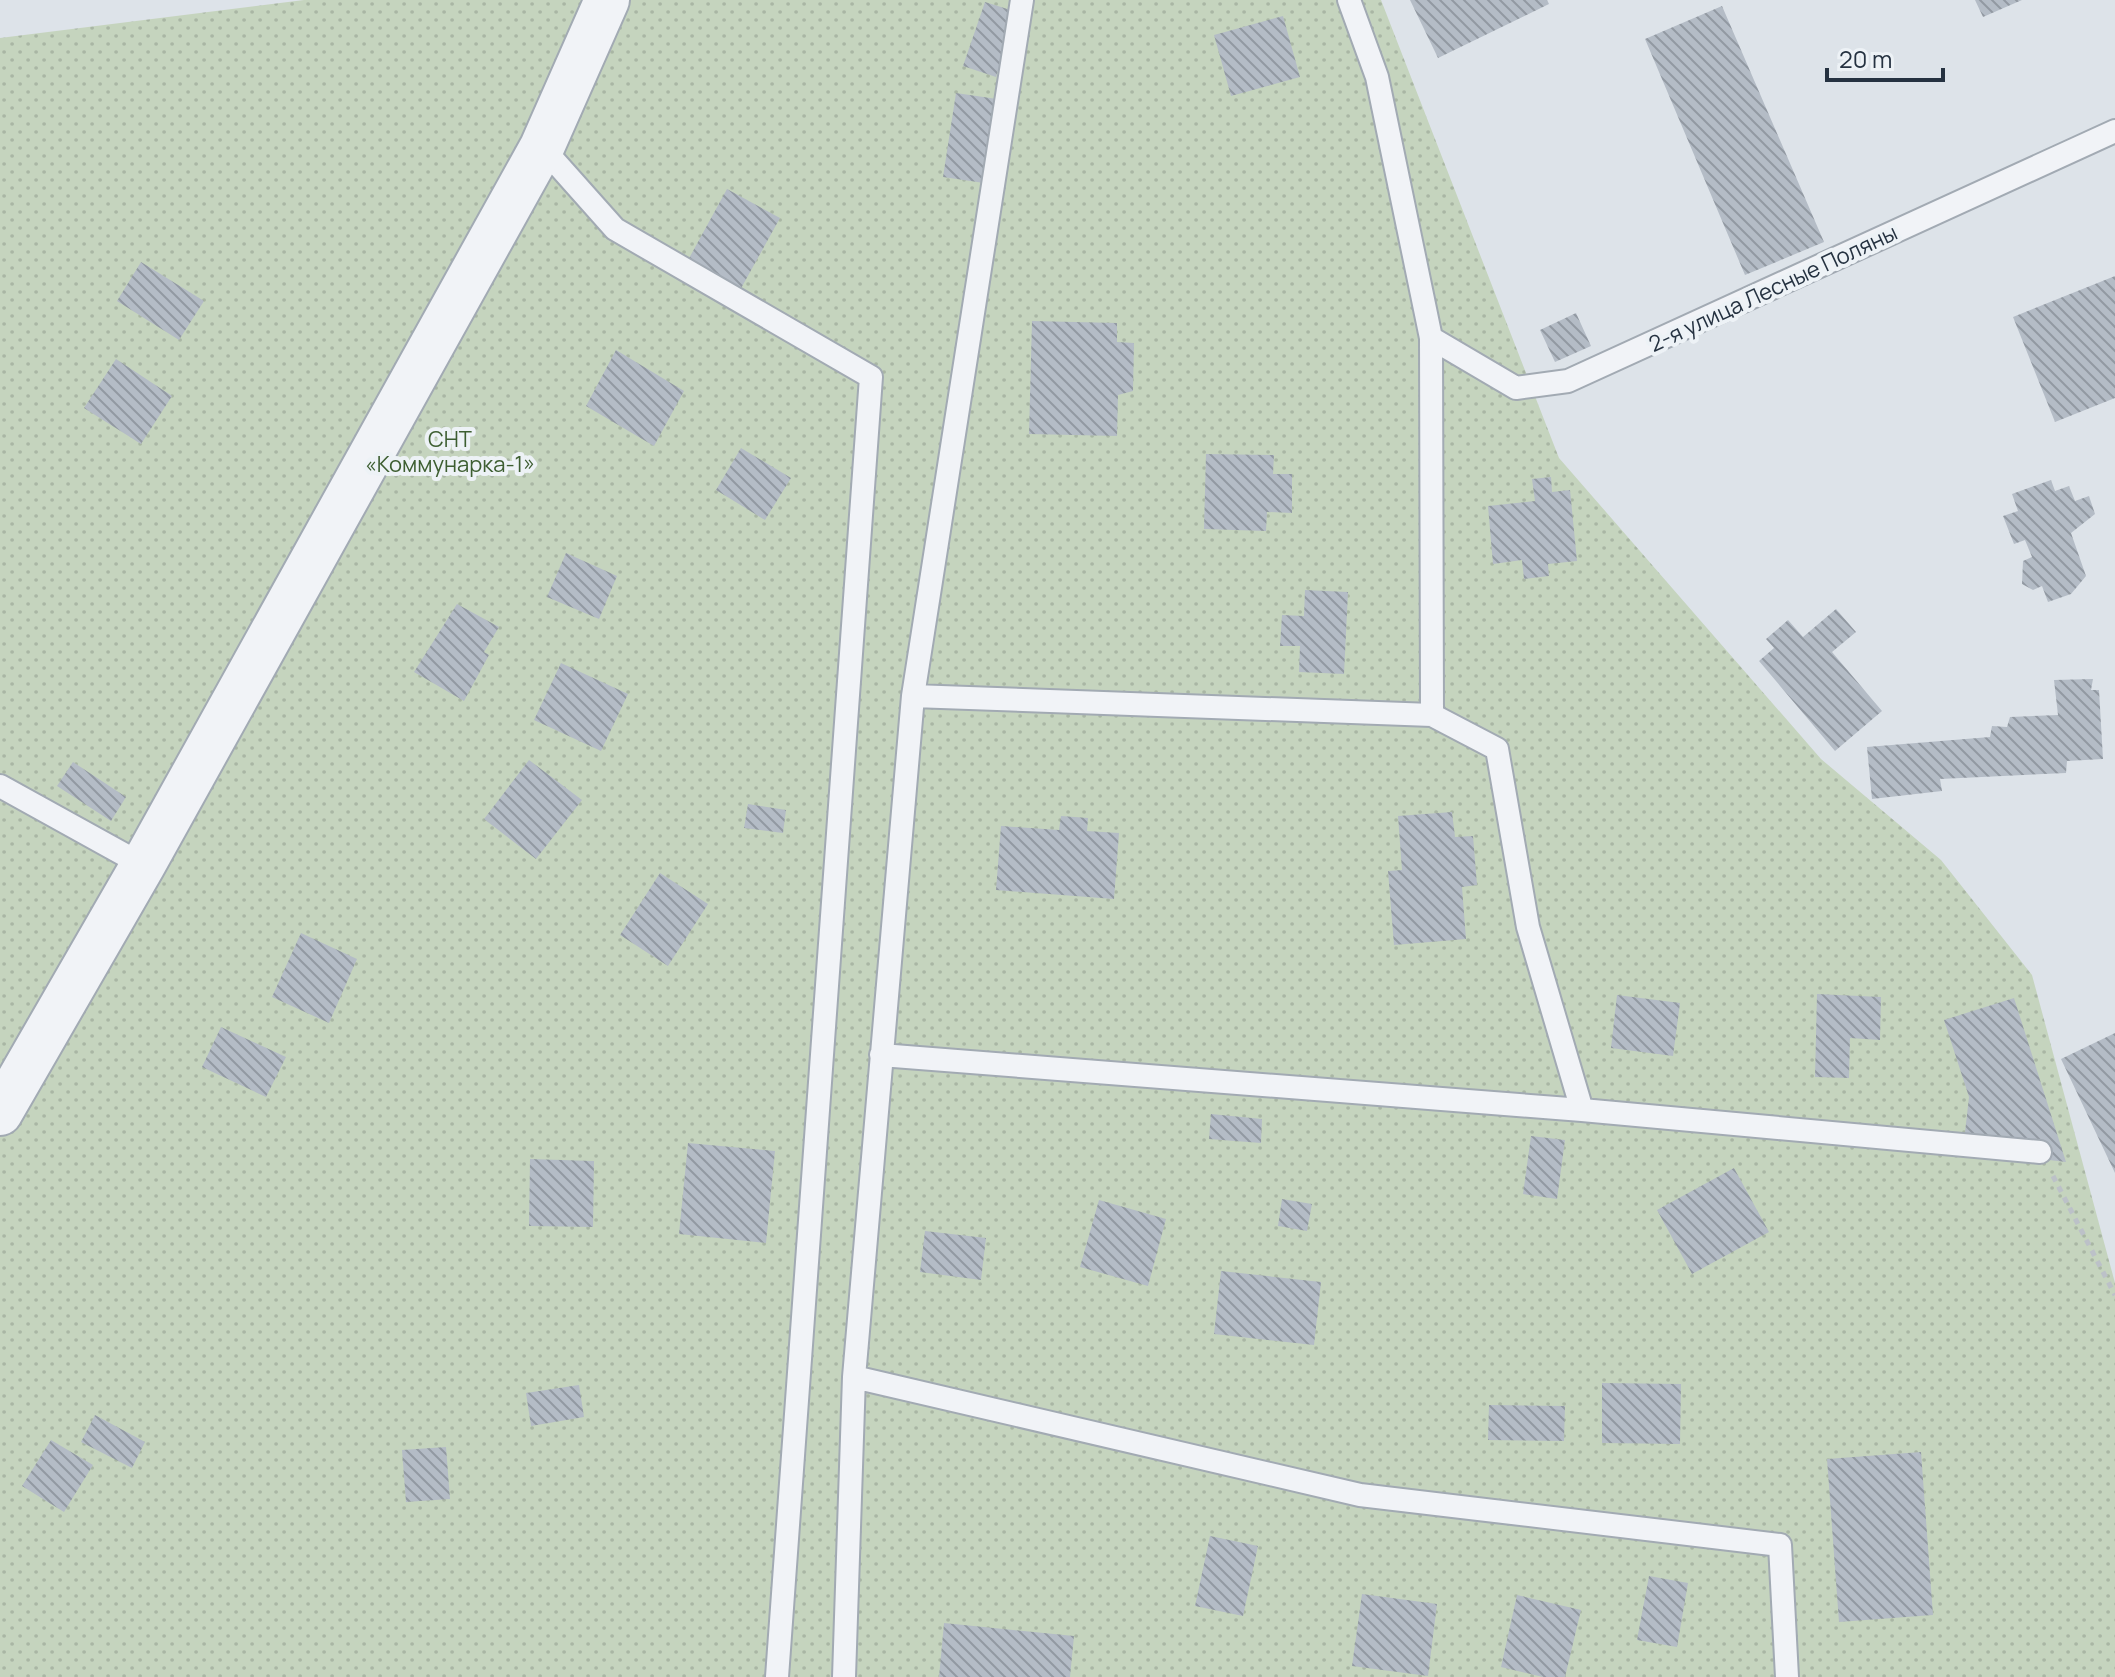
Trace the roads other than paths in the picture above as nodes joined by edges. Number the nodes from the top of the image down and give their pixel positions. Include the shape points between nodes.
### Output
1 (607, 0) edge
2 (1022, 0) edge
3 (1349, 0) edge
4 (2115, 131) edge
5 (542, 147) junction
6 (1431, 338) junction
7 (913, 696) junction
8 (1432, 715) junction
9 (0, 786) edge
10 (143, 865) junction
11 (881, 1055) junction
12 (1582, 1110) junction
13 (0, 1113) edge
14 (2040, 1152) road end
15 (854, 1377) junction
16 (777, 1677) edge
17 (844, 1677) edge
18 (1787, 1677) edge

1 - 5 street
2 - 7 lane
3 - 6 lane via 1377,77
4 - 6 lane, 2-я улица Лесные Поляны via 1568,381 1516,388
5 - 10 street
5 - 16 lane via 615,229 871,377
6 - 8 lane
7 - 8 lane
7 - 11 lane
8 - 12 lane via 1497,749 1528,927
9 - 10 lane
10 - 13 street
11 - 12 lane
11 - 15 lane
12 - 14 lane
15 - 17 lane
15 - 18 lane via 1360,1495 1780,1545

